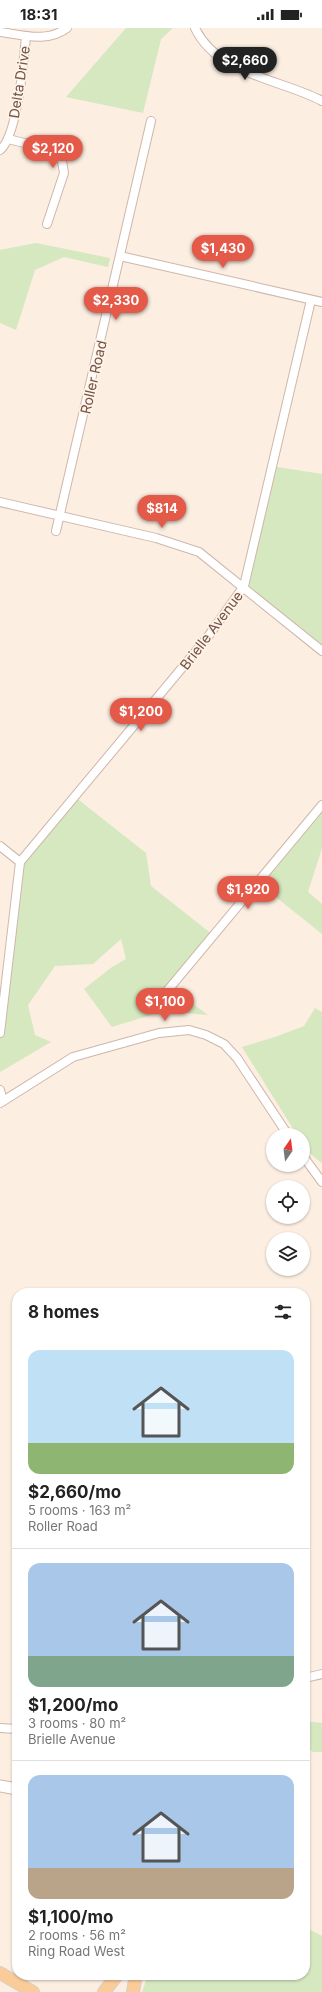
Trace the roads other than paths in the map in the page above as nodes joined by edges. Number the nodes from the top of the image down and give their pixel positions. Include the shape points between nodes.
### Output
1 (67, 28) edge
2 (195, 28) edge
3 (0, 32) edge
4 (26, 36) junction
5 (322, 101) edge
6 (151, 121) dead end
7 (8, 139) junction
8 (0, 150) edge
9 (47, 224) dead end
10 (120, 256) junction
11 (311, 300) junction
12 (322, 302) edge
13 (0, 502) edge
14 (60, 516) junction
15 (56, 531) dead end
16 (244, 586) junction
17 (322, 651) edge
18 (322, 805) edge
19 (0, 846) edge
20 (20, 862) junction
21 (158, 1002) dead end
22 (0, 1033) edge
23 (0, 1090) edge
24 (2, 1102) edge
25 (283, 1128) edge
26 (310, 1166) edge
27 (322, 1182) edge
28 (322, 1674) edge
29 (310, 1677) edge
30 (0, 1728) edge
31 (12, 1729) edge
32 (0, 1786) edge
33 (12, 1788) edge
34 (0, 1973) edge
35 (12, 1980) edge
36 (12, 1980) edge
37 (114, 1980) edge
38 (116, 1980) edge
39 (134, 1980) edge
40 (135, 1980) edge
41 (33, 1992) edge
42 (104, 1992) edge
43 (110, 1992) edge
44 (128, 1992) edge
45 (132, 1992) edge

1 - 4 street via 46,38
2 - 5 street via 207,45 226,61 242,70
3 - 4 street
4 - 7 street, Delta Drive via 19,96
6 - 10 street, Roller Road
7 - 8 street, Delta Drive
7 - 9 street via 53,150 62,161 64,173
10 - 11 street
10 - 14 street, Roller Road
11 - 12 street
11 - 16 street, Brielle Avenue
13 - 14 street
14 - 15 street, Roller Road
14 - 16 street via 190,548 208,557
16 - 17 street
16 - 20 street, Brielle Avenue via 207,638
18 - 21 street
19 - 20 street
20 - 22 street
23 - 24 street
24 - 25 street via 73,1057 159,1033 189,1030 224,1044 238,1058
26 - 27 street
28 - 29 street
30 - 31 street
32 - 33 street
34 - 36 main road
35 - 41 main road
37 - 42 main road
38 - 43 street
39 - 44 street
40 - 45 main road

